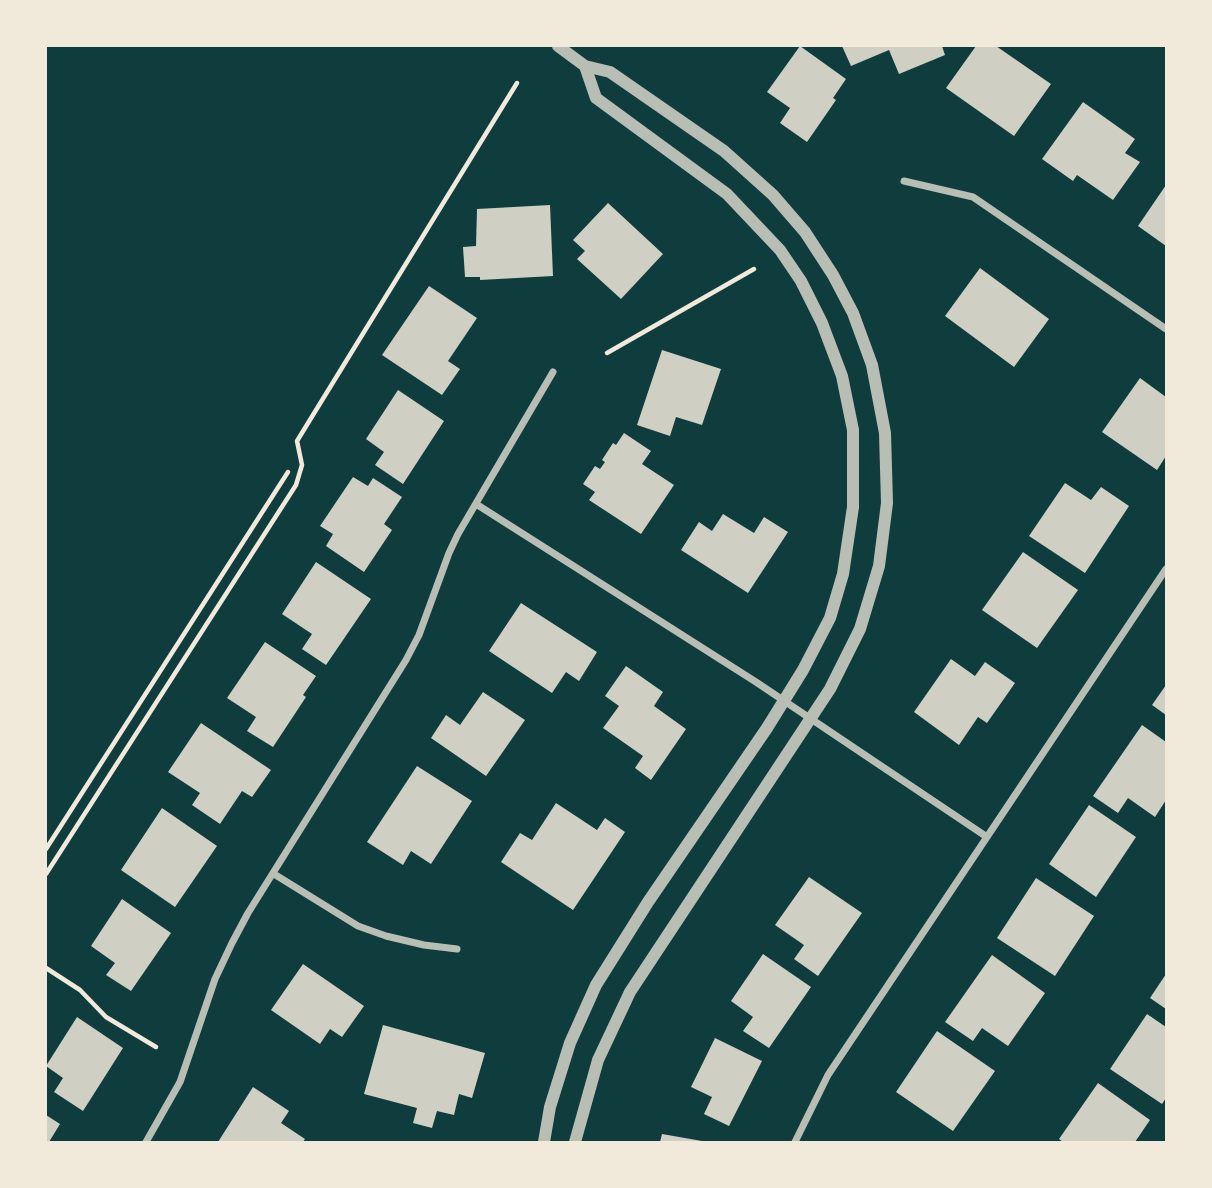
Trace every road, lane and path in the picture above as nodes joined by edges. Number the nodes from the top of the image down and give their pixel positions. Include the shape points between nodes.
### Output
1 (558, 46) edge
2 (585, 66) junction
3 (517, 82) dead end
4 (904, 181) dead end
5 (754, 269) dead end
6 (1167, 329) edge
7 (607, 353) dead end
8 (553, 372) dead end
9 (288, 472) dead end
10 (476, 504) junction
11 (1167, 569) edge
12 (784, 701) junction
13 (811, 718) junction
14 (987, 836) junction
15 (46, 849) edge
16 (46, 874) edge
17 (274, 874) junction
18 (457, 949) dead end
19 (46, 968) edge
20 (156, 1047) dead end
21 (146, 1143) edge
22 (544, 1143) edge
23 (575, 1143) edge
24 (795, 1143) edge

1 - 2 street
2 - 12 street via 596,98 727,194 780,250 822,323 842,376 853,430 853,507 843,574 830,618
2 - 13 street via 610,72 724,151 773,195 833,275 872,365 885,433 887,503 879,566 860,629
3 - 16 path via 297,441 302,465 296,485
4 - 6 street via 972,197
5 - 7 path
8 - 10 street
9 - 15 path
10 - 12 street
10 - 17 street via 449,554 406,660
11 - 14 street
12 - 13 street
12 - 22 street via 596,985 570,1043
13 - 14 street
13 - 23 street via 630,992 598,1060
14 - 24 street via 828,1075
17 - 18 street via 358,926 411,942
17 - 21 street via 232,943 180,1082
19 - 20 path via 80,990 106,1017

